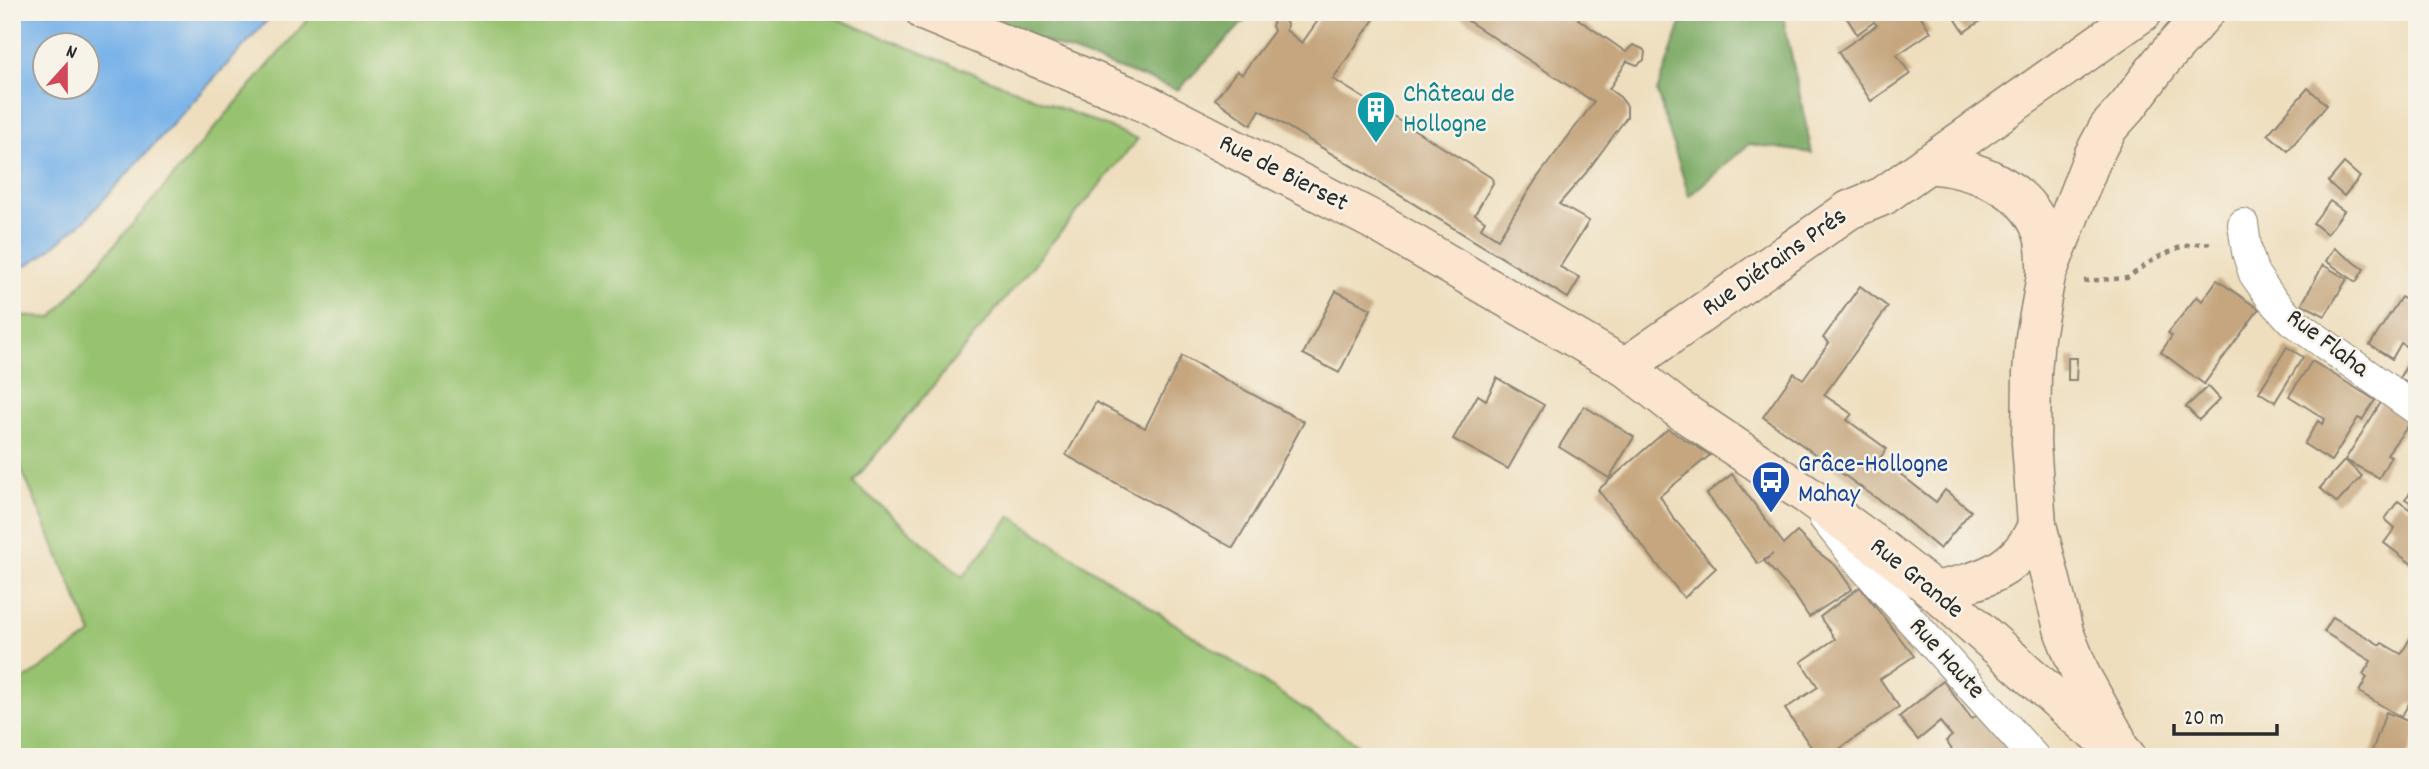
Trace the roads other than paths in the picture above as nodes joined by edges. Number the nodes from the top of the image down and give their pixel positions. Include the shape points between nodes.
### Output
1 (925, 12) edge
2 (2143, 12) edge
3 (2205, 12) edge
4 (1928, 164) junction
5 (2242, 224) dead end
6 (2046, 276) junction
7 (1625, 367) junction
8 (2417, 410) edge
9 (1807, 495) junction
10 (2037, 525) junction
11 (1935, 591) junction
12 (2124, 753) edge
13 (2034, 757) edge

1 - 7 main road, Rue de Bierset via 1135,98 1371,219
2 - 4 main road, Rue Diérains Prés
3 - 6 main road via 2108,128 2079,187
4 - 6 main road via 1947,165 2011,190 2041,230
4 - 7 main road, Rue Diérains Prés via 1883,196 1849,210
5 - 8 street, Rue Flaha via 2254,274 2291,320
6 - 10 main road via 2032,373
7 - 9 main road, Rue Grande via 1677,408
9 - 11 main road, Rue Grande
9 - 13 street, Rue Haute via 1858,561
10 - 11 main road via 2031,541 2001,570
10 - 12 main road via 2064,632 2081,676
11 - 12 main road, Rue Grande via 2080,720

